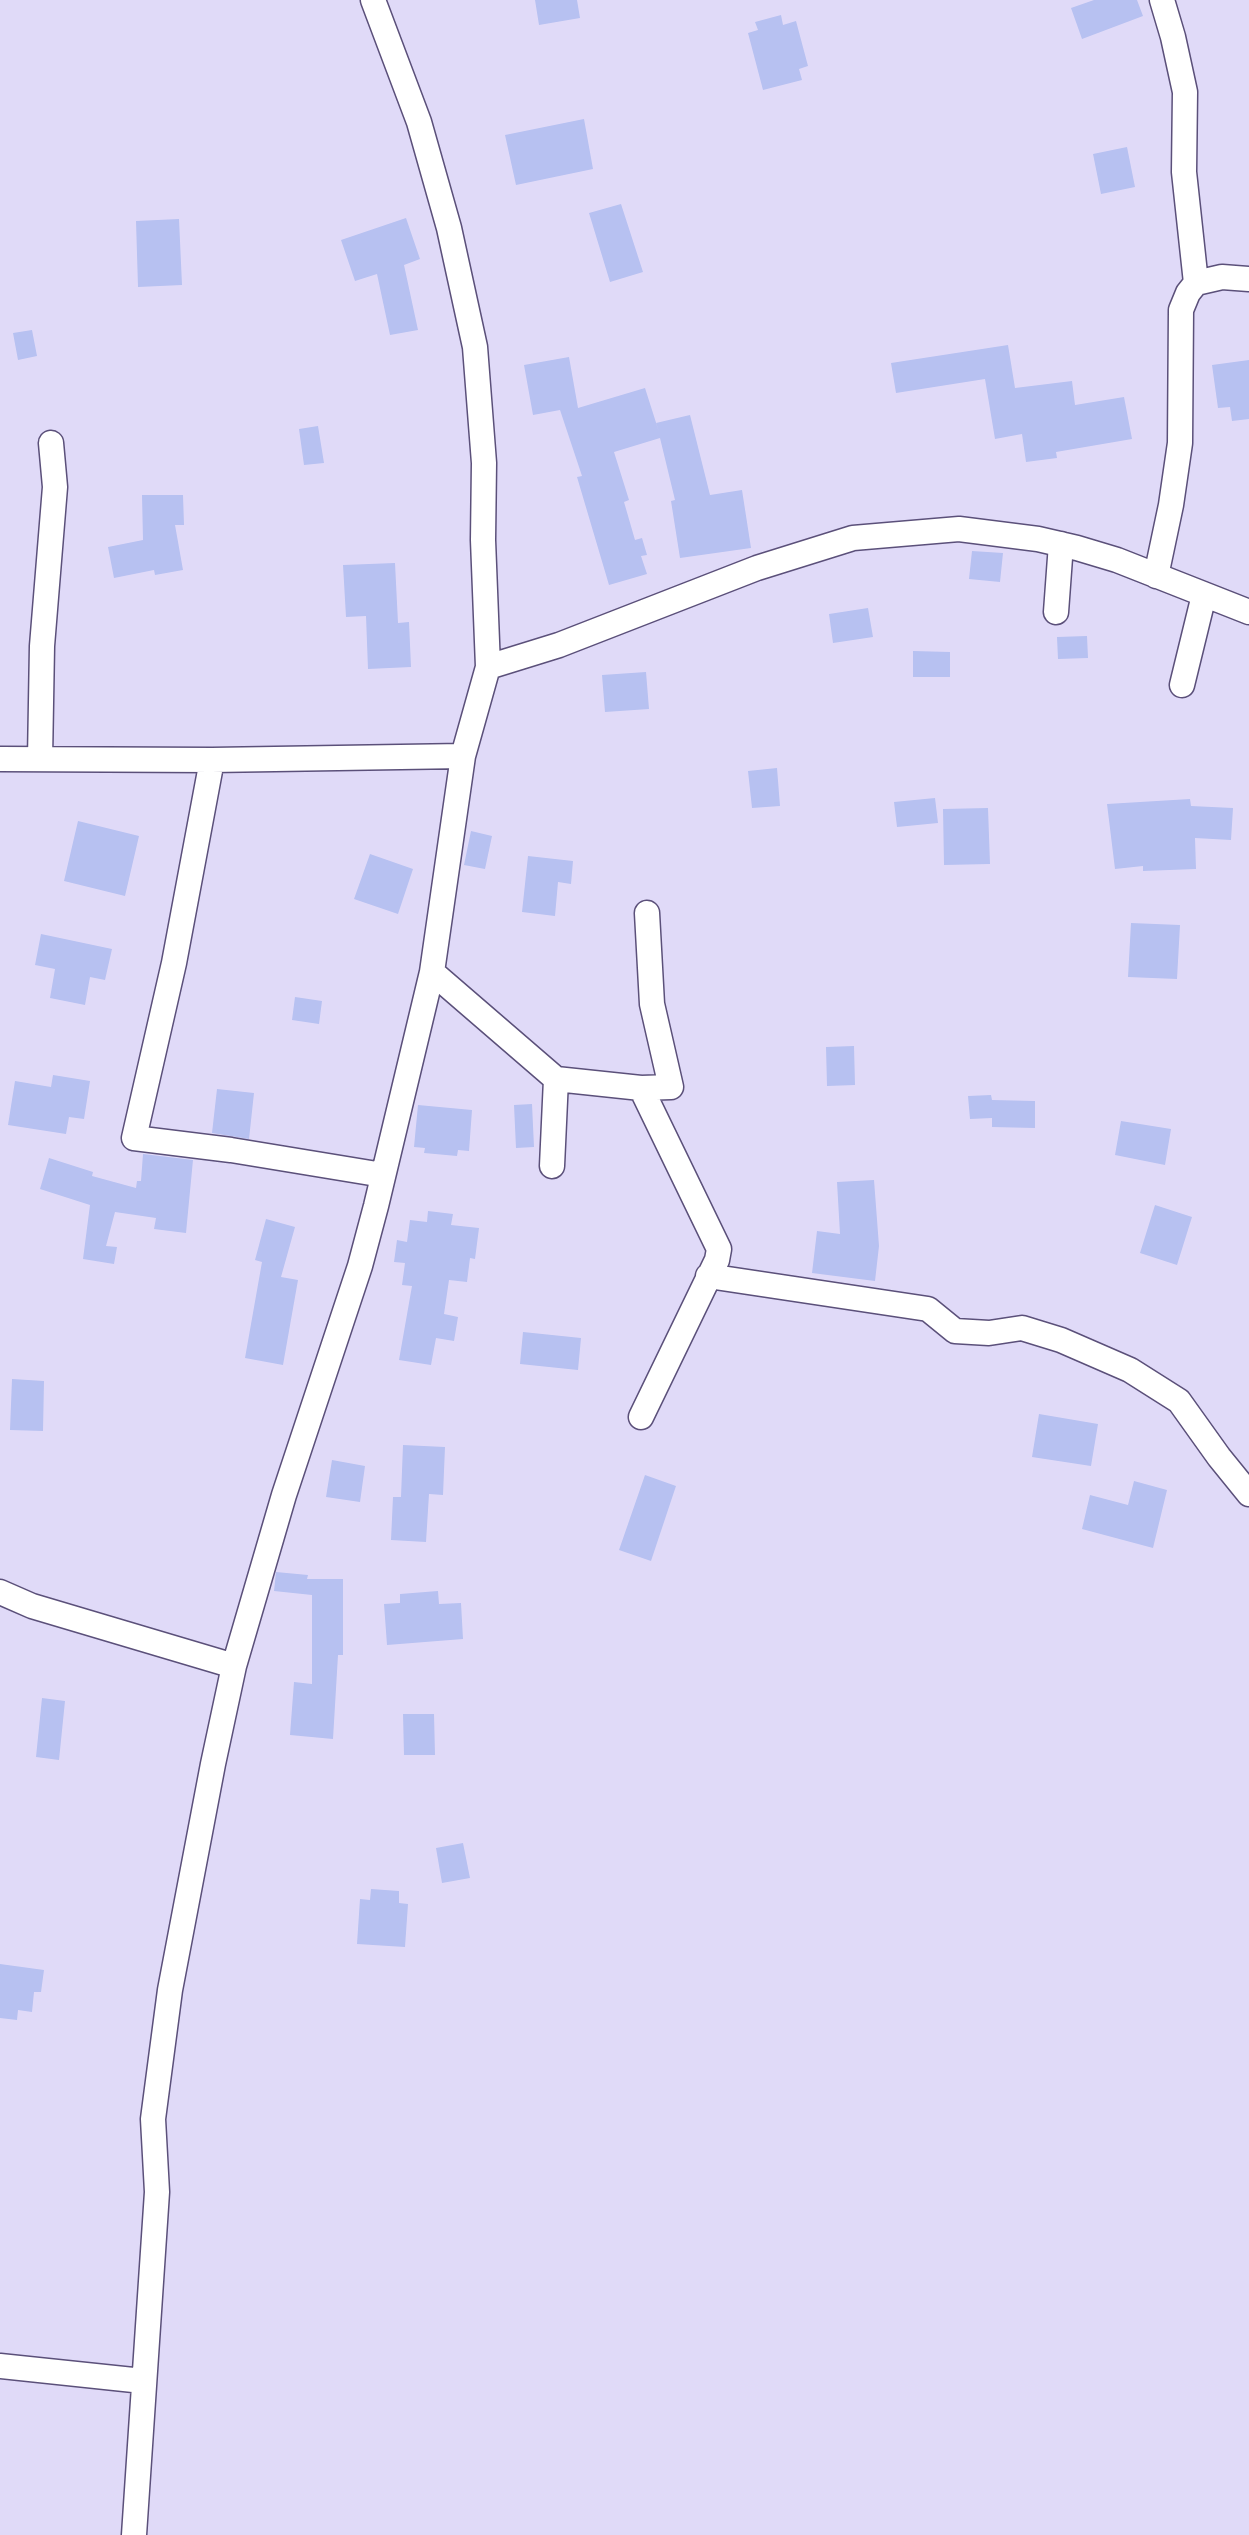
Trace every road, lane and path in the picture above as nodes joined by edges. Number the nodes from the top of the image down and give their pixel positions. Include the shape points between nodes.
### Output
1 (373, 0) edge
2 (1162, 0) edge
3 (1249, 279) edge
4 (1196, 283) junction
5 (51, 443) dead end
6 (1061, 544) junction
7 (1156, 576) junction
8 (1204, 595) junction
9 (1056, 612) dead end
10 (1249, 612) edge
11 (488, 667) junction
12 (1182, 685) dead end
13 (463, 756) junction
14 (0, 759) edge
15 (40, 759) junction
16 (212, 760) junction
17 (647, 913) dead end
18 (432, 972) junction
19 (556, 1079) junction
20 (641, 1088) junction
21 (552, 1166) dead end
22 (383, 1175) junction
23 (708, 1276) junction
24 (641, 1417) dead end
25 (1249, 1494) edge
26 (0, 1592) edge
27 (234, 1666) junction
28 (0, 2366) edge
29 (143, 2381) junction
30 (134, 2535) edge

1 - 11 street via 418,122 449,228 475,347 484,463
2 - 4 street via 1185,92 1184,172
3 - 4 street via 1221,277
4 - 7 street via 1180,310 1180,443
5 - 15 street via 55,487 42,646
6 - 7 street
6 - 9 street
6 - 11 street via 959,530 853,538 757,568 559,645
7 - 8 street
8 - 10 street
8 - 12 street
11 - 13 street
13 - 16 street
13 - 18 street
14 - 15 street
15 - 16 street
16 - 22 street via 174,963 134,1138
17 - 20 street via 652,1004 671,1087
18 - 19 street
18 - 22 street
19 - 20 street
19 - 21 street
20 - 23 street via 719,1249
22 - 27 street via 360,1266
23 - 24 street
23 - 25 street via 928,1309 955,1331 989,1333 1022,1328 1061,1340 1130,1370 1179,1401
26 - 27 street via 32,1606
27 - 29 street via 170,1990 153,2119 157,2192
28 - 29 street
29 - 30 street

